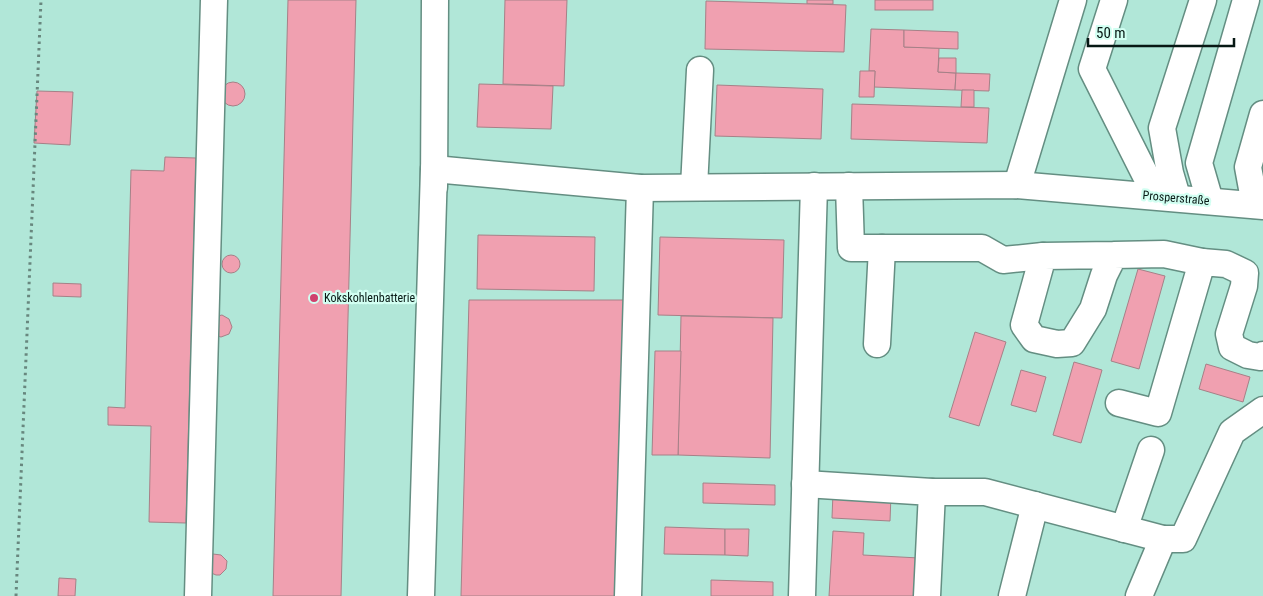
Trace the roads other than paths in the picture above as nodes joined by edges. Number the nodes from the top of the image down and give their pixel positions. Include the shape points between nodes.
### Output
1 (214, 0) edge
2 (435, 0) edge
3 (1073, 0) edge
4 (1114, 0) edge
5 (1203, 0) edge
6 (1246, 0) edge
7 (700, 70) dead end
8 (1263, 114) edge
9 (1017, 184) junction
10 (814, 186) junction
11 (849, 186) junction
12 (694, 187) junction
13 (434, 188) junction
14 (640, 188) junction
15 (1166, 197) junction
16 (1210, 201) junction
17 (1259, 205) edge
18 (882, 248) junction
19 (1114, 255) junction
20 (1043, 256) junction
21 (1202, 262) junction
22 (877, 344) dead end
23 (1263, 355) edge
24 (1119, 403) dead end
25 (1263, 410) edge
26 (1150, 450) dead end
27 (805, 484) junction
28 (932, 492) junction
29 (1035, 505) junction
30 (1124, 529) junction
31 (1162, 539) junction
32 (198, 596) edge
33 (421, 596) edge
34 (628, 596) edge
35 (802, 596) edge
36 (927, 596) edge
37 (1012, 596) edge
38 (1139, 596) edge

1 - 32 street
2 - 13 street
3 - 9 street
4 - 15 street via 1092,69
5 - 15 street via 1162,128 1170,173
6 - 16 street via 1199,163
7 - 12 street
8 - 17 street via 1248,167
9 - 11 street, Prosperstraße
9 - 15 street, Prosperstraße
10 - 11 street, Prosperstraße
10 - 12 street, Prosperstraße
10 - 27 street
11 - 18 street via 851,248
12 - 14 street, Prosperstraße
13 - 14 street, Prosperstraße via 434,169
13 - 33 street
14 - 34 street
15 - 16 street, Prosperstraße
16 - 17 street, Prosperstraße
18 - 20 street via 982,248 1003,260
18 - 22 street
19 - 20 street
19 - 20 street via 1093,308 1072,343 1057,344 1034,339 1024,325
19 - 21 street via 1164,254
21 - 23 street via 1226,264 1245,273 1229,334 1232,347 1248,355
21 - 24 street via 1158,413
25 - 31 street via 1232,432 1183,539
26 - 30 street
27 - 28 street
27 - 35 street
28 - 29 street via 985,492
28 - 36 street
29 - 30 street
29 - 37 street
30 - 31 street
31 - 38 street

